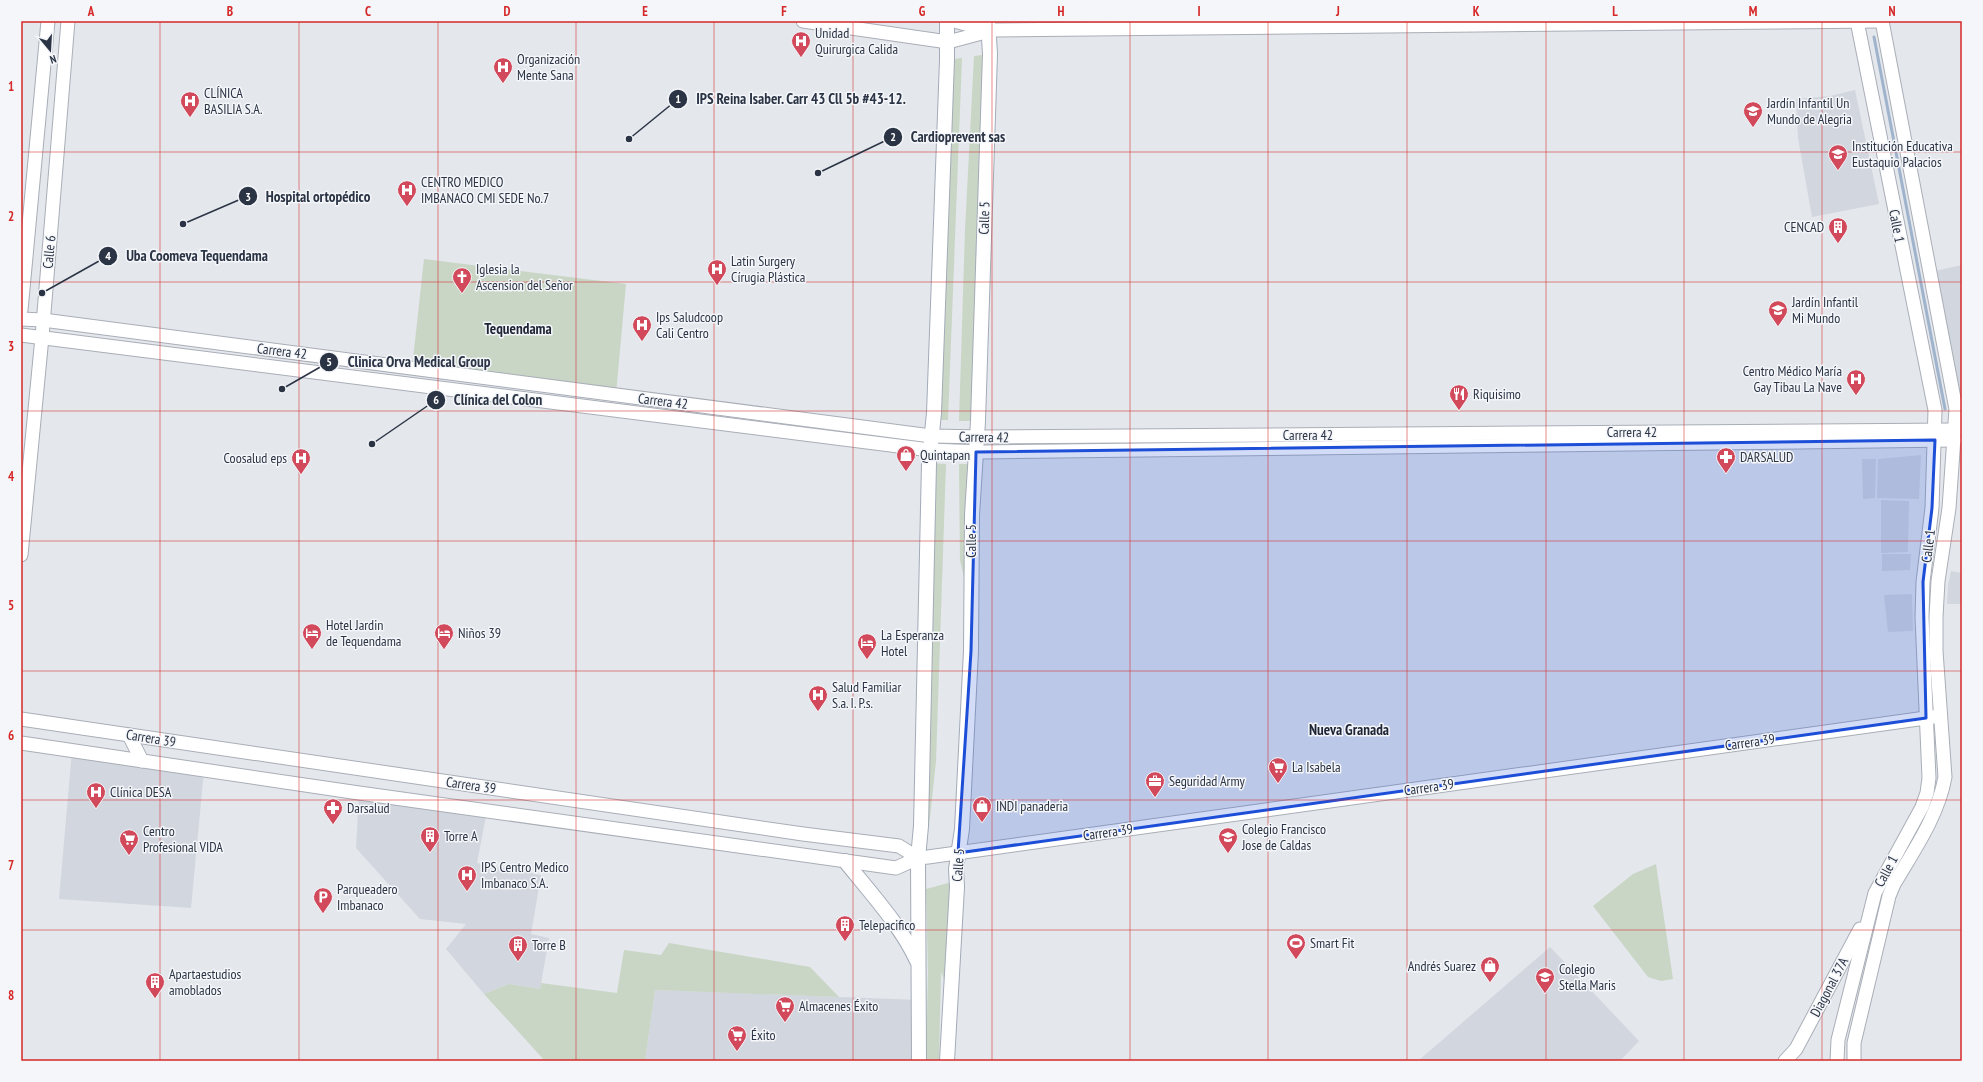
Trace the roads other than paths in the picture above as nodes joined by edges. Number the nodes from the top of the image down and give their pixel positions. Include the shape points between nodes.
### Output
1 (48, 21) edge
2 (68, 21) edge
3 (804, 21) edge
4 (947, 21) edge
5 (954, 21) edge
6 (1800, 21) edge
7 (1857, 21) edge
8 (1882, 21) edge
9 (989, 26) edge
10 (948, 42) junction
11 (21, 310) edge
12 (21, 319) edge
13 (43, 320) junction
14 (21, 335) edge
15 (42, 337) junction
16 (33, 428) junction
17 (1935, 435) junction
18 (1955, 435) junction
19 (931, 436) junction
20 (977, 437) junction
21 (21, 442) edge
22 (930, 450) junction
23 (976, 452) junction
24 (23, 516) edge
25 (21, 555) edge
26 (1940, 716) junction
27 (1926, 718) junction
28 (21, 719) edge
29 (129, 734) junction
30 (21, 743) edge
31 (142, 761) junction
32 (958, 853) junction
33 (918, 858) junction
34 (845, 862) junction
35 (1869, 911) junction
36 (919, 966) junction
37 (919, 1061) edge
38 (947, 1061) edge
39 (1785, 1061) edge
40 (1837, 1061) edge
41 (1854, 1061) edge

1 - 11 street, Calle 6
2 - 13 street, Calle 6
3 - 10 street
4 - 10 main road
5 - 9 street
6 - 7 street
6 - 9 street
7 - 8 street
7 - 17 street, Calle 1 via 1935,410
8 - 18 street, Calle 1 via 1956,409
9 - 10 street
9 - 20 main road, Calle 5
10 - 19 main road via 934,413
12 - 13 street, Carrera 42
13 - 15 street, Calle 6
13 - 19 street, Carrera 42
14 - 15 street, Carrera 42
15 - 16 street, Calle 6
15 - 22 street, Carrera 42
16 - 21 street
16 - 24 street, Calle 6
17 - 18 street, Carrera 42
17 - 20 street, Carrera 42
17 - 23 street, Carrera 42
17 - 27 street, Calle 1 via 1932,508 1923,582
18 - 26 street, Calle 1 via 1936,617
19 - 20 street, Carrera 42
19 - 22 main road
20 - 23 main road, Calle 5
22 - 23 street, Carrera 42
22 - 33 main road via 921,826
23 - 32 main road, Calle 5 via 972,515 970,651 962,829
24 - 25 street, Calle 6
26 - 27 street, Carrera 39
26 - 41 street, Calle 1 via 1944,777 1941,797 1889,896 1854,1042
27 - 32 street, Carrera 39
27 - 35 street, Calle 1 via 1928,793 1881,879
28 - 29 street, Carrera 39
29 - 31 street
29 - 33 street, Carrera 39 via 780,831 899,846
30 - 31 street, Carrera 39
31 - 34 street, Carrera 39
32 - 33 street, Carrera 39
32 - 38 main road, Calle 5
33 - 34 street, Carrera 39 via 896,868
33 - 36 main road
34 - 36 main road via 911,947
35 - 39 street, Diagonal 37A via 1796,1048
35 - 40 street, Calle 1 via 1838,1040
36 - 37 main road

